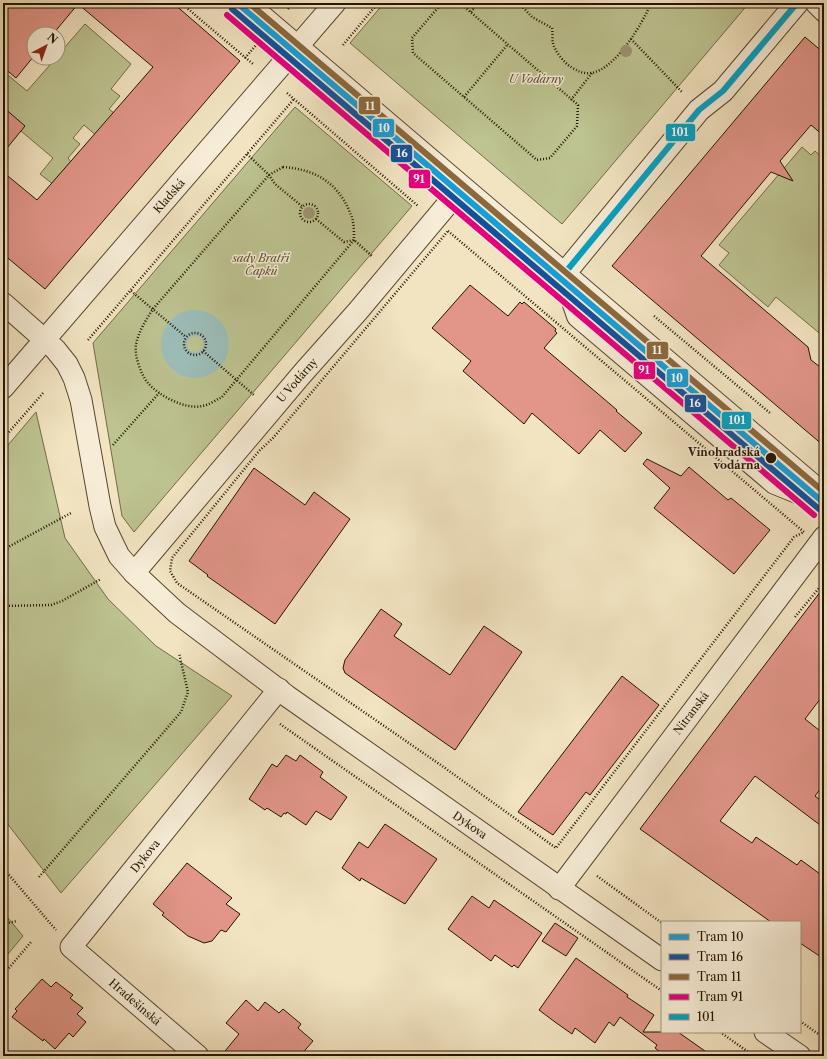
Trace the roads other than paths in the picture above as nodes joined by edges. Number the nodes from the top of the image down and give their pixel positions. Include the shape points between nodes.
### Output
1 (246, 3) edge
2 (335, 3) edge
3 (797, 3) edge
4 (816, 3) edge
5 (824, 10) edge
6 (297, 47) junction
7 (462, 188) junction
8 (564, 274) junction
9 (3, 303) edge
10 (44, 339) junction
11 (3, 388) edge
12 (824, 495) edge
13 (824, 504) edge
14 (824, 537) edge
15 (134, 573) junction
16 (278, 689) junction
17 (559, 888) junction
18 (71, 947) joint
19 (661, 959) edge
20 (766, 1033) edge
21 (198, 1056) edge
22 (800, 1056) edge

1 - 6 street
2 - 6 street, Kladská
3 - 8 street via 723,91 700,110
4 - 5 street
6 - 7 street
6 - 10 street, Kladská
7 - 8 street
7 - 15 street, U Vodárny
8 - 12 street
8 - 13 street via 578,316 775,484
9 - 10 street
10 - 11 street, Kladská
10 - 15 street via 67,364 74,378 81,400 105,527 118,556
14 - 17 street, Nitranská
15 - 16 street, Dykova via 177,613
16 - 17 street, Dykova
16 - 18 street, Dykova
17 - 19 street, Dykova
18 - 21 street, Hradešínská
20 - 22 street

